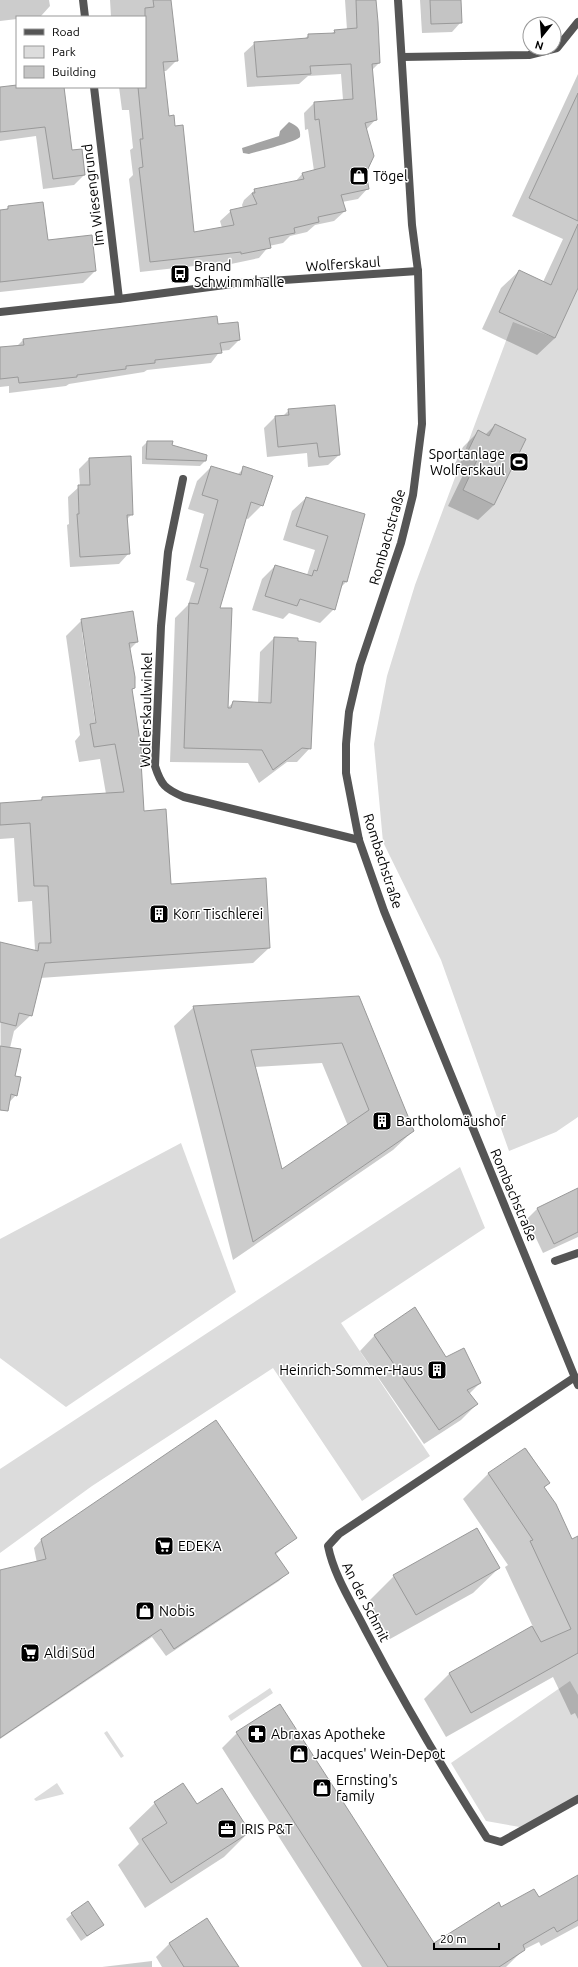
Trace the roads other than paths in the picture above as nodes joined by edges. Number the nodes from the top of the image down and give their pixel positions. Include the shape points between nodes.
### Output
1 (83, 0) edge
2 (398, 0) edge
3 (85, 16) edge
4 (578, 22) edge
5 (402, 57) junction
6 (94, 88) edge
7 (418, 271) junction
8 (119, 299) junction
9 (0, 312) edge
10 (183, 479) dead end
11 (359, 840) junction
12 (578, 1253) edge
13 (555, 1261) dead end
14 (576, 1381) edge
15 (578, 1799) edge

1 - 3 street
2 - 5 street
4 - 5 street via 557,48 529,54
5 - 7 street via 412,225
6 - 8 street, Im Wiesengrund
7 - 8 street, Wolferskaul via 240,283
7 - 11 street, Rombachstraße via 422,424 416,481 401,543 360,665 349,712 346,774
8 - 9 street, Wolferskaul
10 - 11 street, Wolferskaulwinkel via 168,552 161,626 155,766 160,781 169,790 184,796
11 - 14 street, Rombachstraße via 384,911
12 - 13 street
14 - 15 street, An der Schmit via 339,1534 328,1546 332,1565 379,1655 451,1782 487,1838 501,1842

